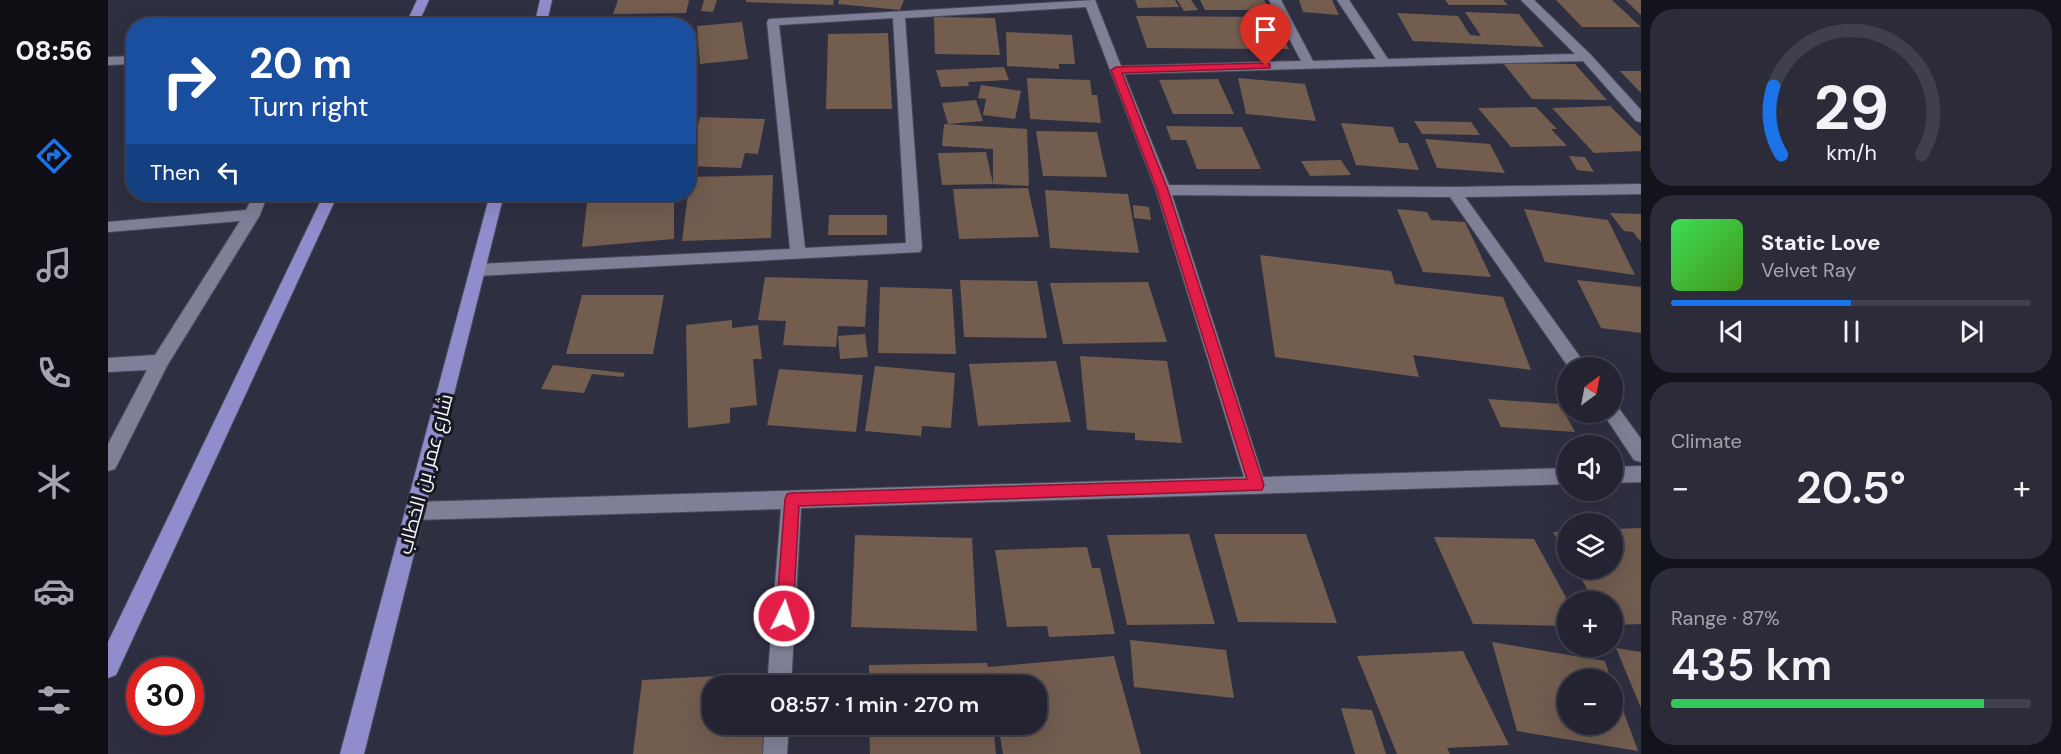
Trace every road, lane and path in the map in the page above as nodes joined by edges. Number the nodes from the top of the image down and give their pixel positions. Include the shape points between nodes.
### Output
1 (423, 0) edge
2 (546, 0) edge
3 (1275, 0) edge
4 (1343, 0) edge
5 (1527, 0) edge
6 (1089, 2) edge
7 (899, 14) junction
8 (415, 18) edge
9 (542, 18) edge
10 (1586, 57) junction
11 (126, 61) edge
12 (108, 62) edge
13 (1385, 63) junction
14 (1309, 65) junction
15 (1116, 70) junction
16 (1641, 118) edge
17 (1641, 189) edge
18 (1163, 190) junction
19 (1454, 192) junction
20 (258, 201) edge
21 (329, 201) edge
22 (495, 201) edge
23 (252, 215) junction
24 (108, 227) edge
25 (798, 254) junction
26 (478, 270) junction
27 (1571, 357) edge
28 (160, 362) junction
29 (108, 365) edge
30 (1619, 423) edge
31 (1641, 454) edge
32 (108, 463) edge
33 (1641, 474) edge
34 (1623, 475) edge
35 (1557, 476) edge
36 (1256, 485) junction
37 (792, 499) junction
38 (415, 510) junction
39 (108, 667) edge
40 (780, 675) edge
41 (776, 735) edge
42 (352, 754) edge
43 (775, 754) edge

1 - 8 main road
2 - 9 main road
3 - 14 street
4 - 13 street
5 - 10 street
6 - 7 street
6 - 15 street
7 - 25 street via 914,248
7 - 25 street via 773,22
10 - 13 street
10 - 16 street
11 - 12 street
13 - 14 street
14 - 15 street
15 - 18 street
17 - 19 street
18 - 19 street
18 - 36 street
19 - 27 street
20 - 23 street
21 - 39 main road
22 - 26 main road, شارع عمر بن الخطاب
23 - 24 street
23 - 28 street
25 - 26 street
26 - 38 main road, شارع عمر بن الخطاب
28 - 29 street
28 - 32 street
30 - 31 street
33 - 34 street
35 - 36 street
36 - 37 street
37 - 38 street
37 - 40 street
38 - 42 main road, شارع عمر بن الخطاب
41 - 43 street

